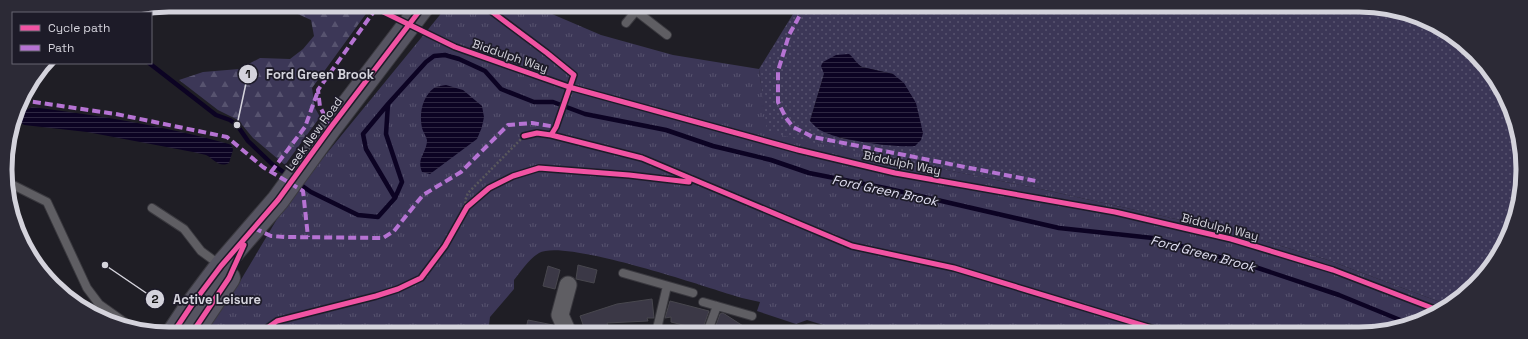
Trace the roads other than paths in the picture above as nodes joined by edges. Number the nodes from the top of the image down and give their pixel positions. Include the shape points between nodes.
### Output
1 (419, 12) edge
2 (635, 12) edge
3 (642, 12) edge
4 (626, 23) dead end
5 (667, 35) dead end
6 (12, 185) edge
7 (152, 208) dead end
8 (248, 236) junction
9 (221, 266) junction
10 (623, 273) dead end
11 (568, 285) dead end
12 (666, 286) junction
13 (693, 293) dead end
14 (703, 302) dead end
15 (717, 306) junction
16 (752, 316) dead end
17 (121, 320) edge
18 (177, 327) edge
19 (196, 327) edge
20 (565, 327) edge
21 (657, 327) edge
22 (709, 327) edge

1 - 8 highway, Leek New Road via 278,200
2 - 4 lane
3 - 5 lane
6 - 17 lane via 47,202 87,288 99,304
7 - 9 lane via 184,229 201,251
8 - 9 highway, Leek New Road
8 - 19 highway, Leek New Road via 229,278
9 - 18 highway, Leek New Road
10 - 12 lane
11 - 20 street via 560,315
12 - 13 lane
12 - 21 lane
14 - 15 lane
15 - 16 lane
15 - 22 lane

